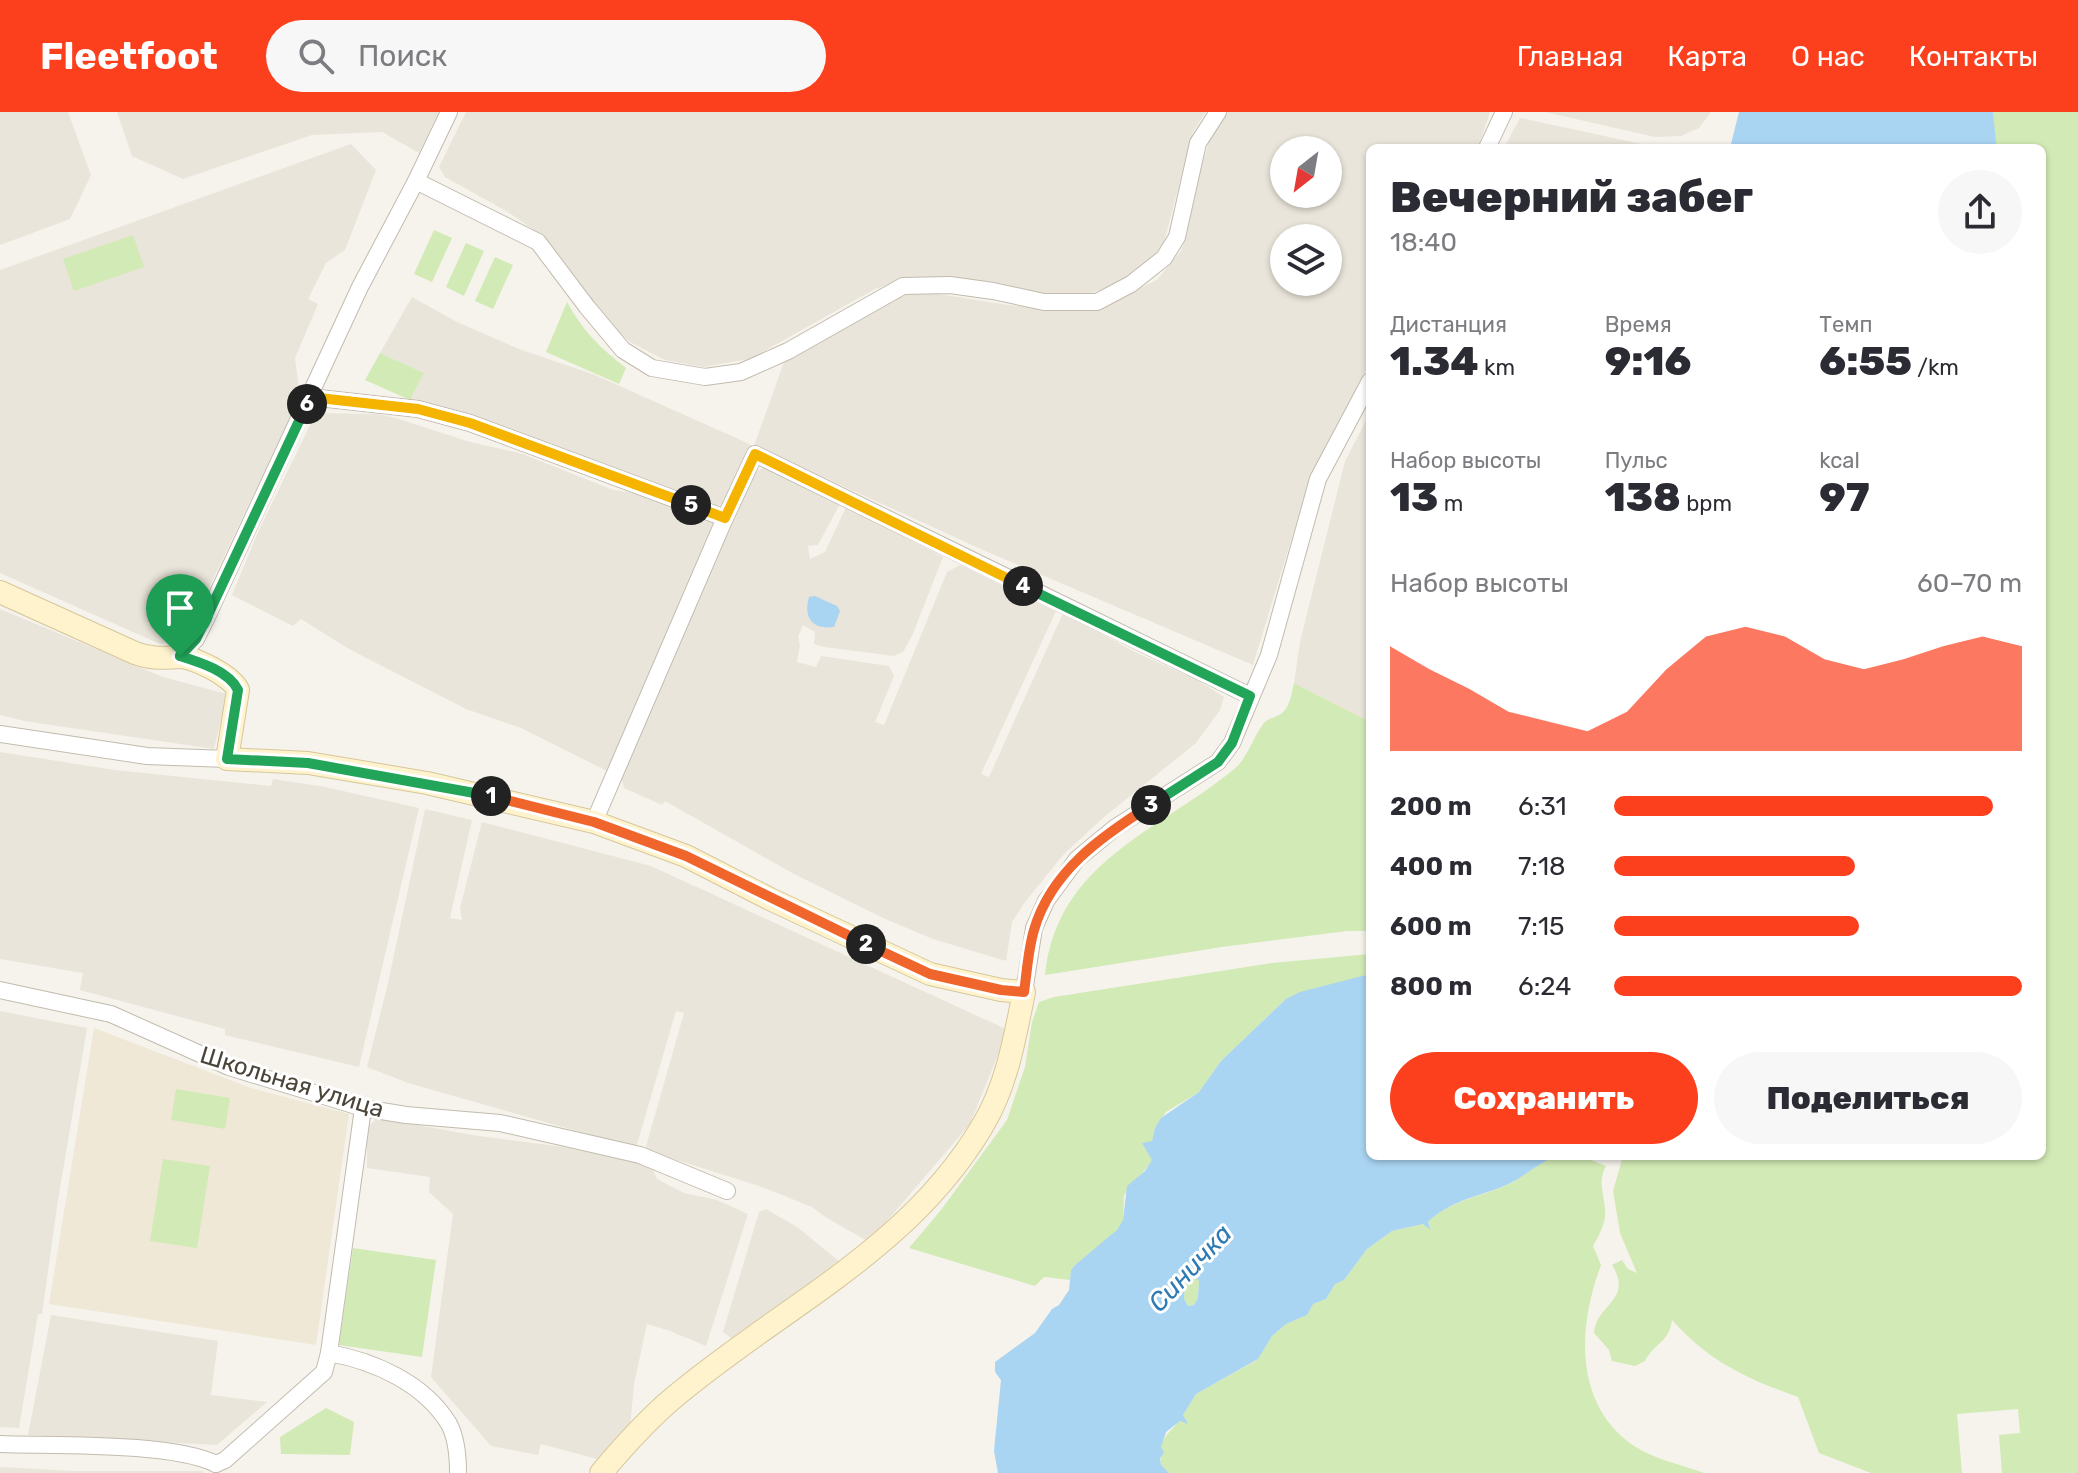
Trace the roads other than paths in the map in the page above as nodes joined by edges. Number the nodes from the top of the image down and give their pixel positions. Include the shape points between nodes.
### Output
1 (449, 112) edge
2 (1218, 112) edge
3 (1504, 112) edge
4 (1489, 144) edge
5 (416, 181) junction
6 (1366, 389) edge
7 (310, 397) junction
8 (725, 518) junction
9 (0, 592) edge
10 (180, 656) junction
11 (1250, 696) junction
12 (0, 734) edge
13 (227, 759) junction
14 (594, 822) junction
15 (0, 990) edge
16 (1024, 992) junction
17 (363, 1108) junction
18 (727, 1191) dead end
19 (329, 1353) junction
20 (0, 1444) edge
21 (216, 1469) edge
22 (458, 1473) edge
23 (601, 1473) edge

1 - 5 street
2 - 5 street via 1198,143 1177,237 1164,258 1097,302 1044,302 950,285 903,286 788,351 741,372 705,377 652,368 623,350 538,242
3 - 4 street
5 - 7 street
6 - 11 street via 1318,479 1269,655
7 - 8 street via 418,409 470,423
7 - 10 street via 196,639
8 - 11 street via 755,454
8 - 14 street
9 - 10 street via 151,659
10 - 13 street via 211,668 238,690
11 - 16 street via 1232,743 1218,762 1116,827 1060,879 1034,928
12 - 13 street via 147,756
13 - 14 street via 308,763 427,783
14 - 16 street via 686,856 930,974
15 - 17 street, Школьная улица via 111,1014 229,1067
16 - 23 street via 1011,1053 984,1123 932,1192 850,1270 670,1400
17 - 18 street, Школьная улица via 500,1123 640,1155
17 - 19 street
19 - 21 street via 324,1372
19 - 22 street via 371,1362 431,1403 450,1426
20 - 21 street via 145,1450 195,1456

